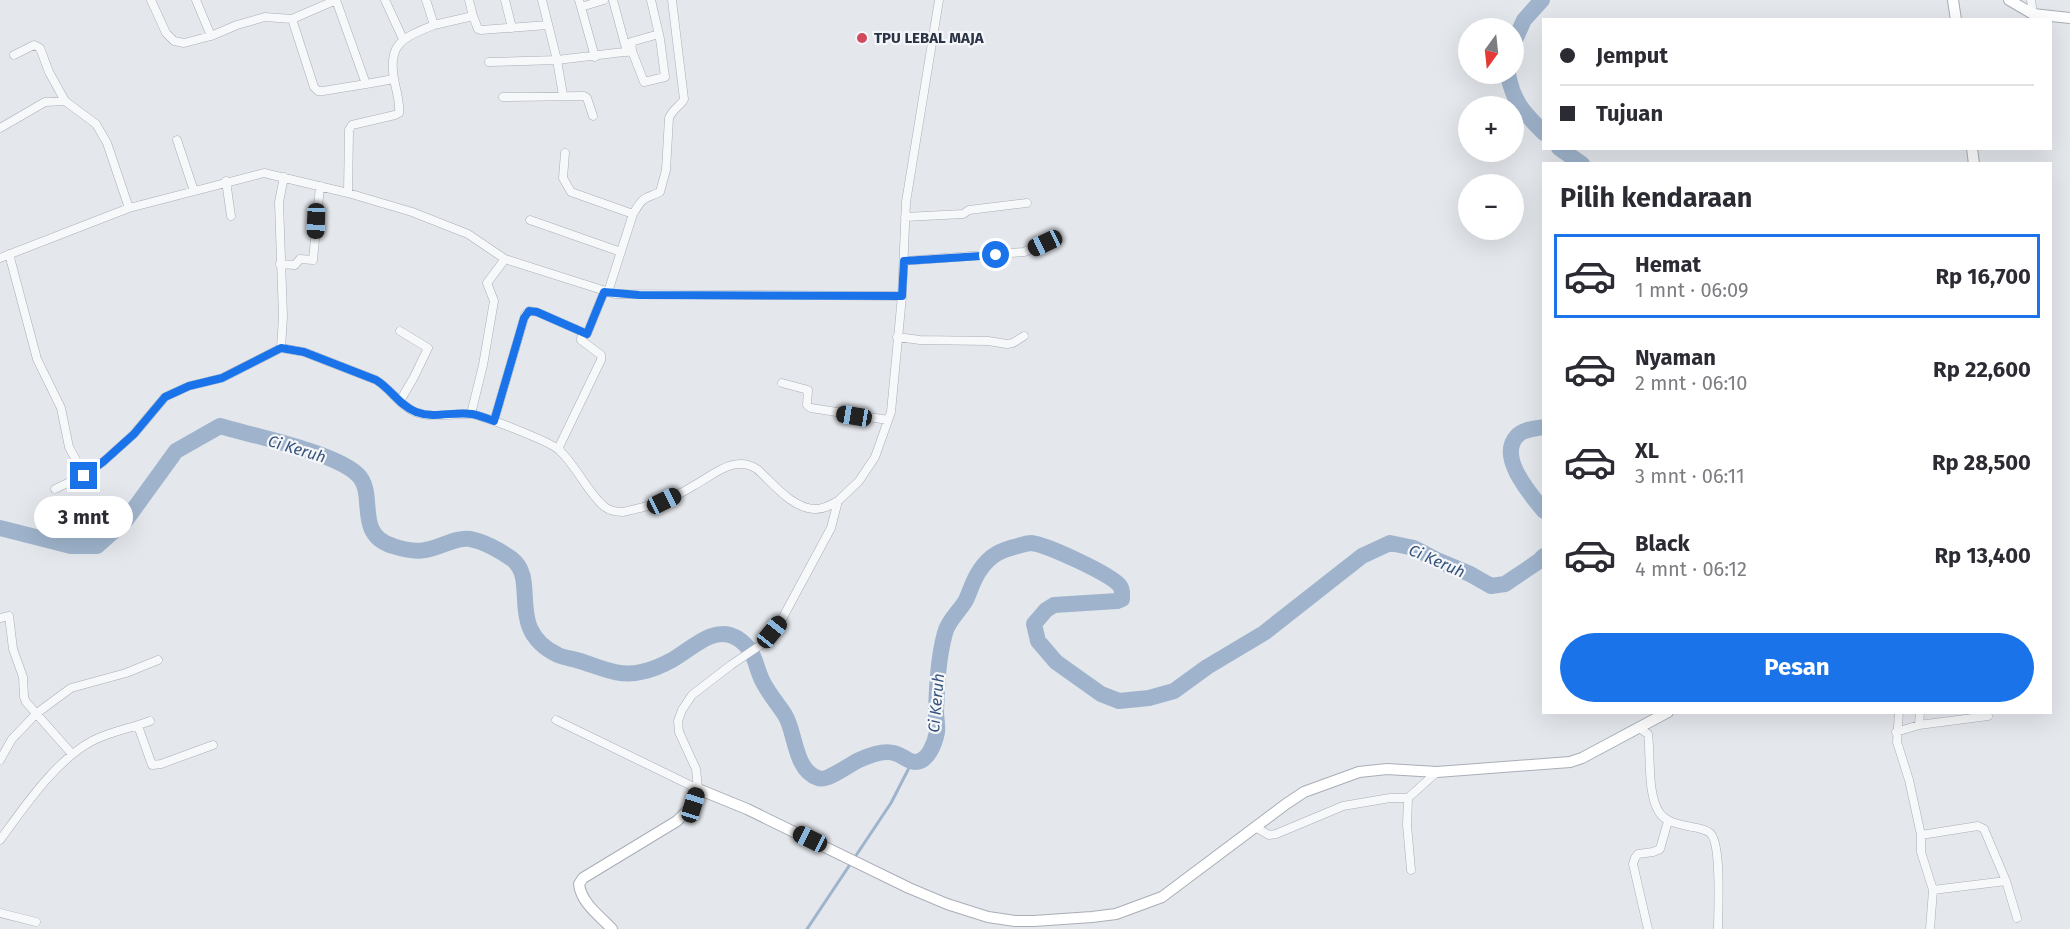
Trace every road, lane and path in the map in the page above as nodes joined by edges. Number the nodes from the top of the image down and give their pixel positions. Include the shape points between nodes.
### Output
1 (152, 0) edge
2 (196, 0) edge
3 (336, 0) edge
4 (385, 0) edge
5 (426, 0) edge
6 (469, 0) edge
7 (506, 0) edge
8 (542, 0) edge
9 (604, 0) edge
10 (613, 0) edge
11 (651, 0) edge
12 (672, 0) edge
13 (939, 0) edge
14 (1953, 0) edge
15 (2009, 0) edge
16 (2031, 0) edge
17 (580, 4) edge
18 (2033, 14) junction
19 (473, 16) junction
20 (1956, 18) edge
21 (2070, 18) edge
22 (292, 19) junction
23 (434, 25) junction
24 (548, 25) junction
25 (512, 28) junction
26 (659, 34) junction
27 (211, 36) junction
28 (403, 39) junction
29 (627, 42) junction
30 (629, 51) junction
31 (14, 55) dead end
32 (595, 57) junction
33 (557, 60) junction
34 (489, 62) dead end
35 (394, 79) junction
36 (366, 84) junction
37 (563, 95) junction
38 (503, 97) dead end
39 (65, 101) junction
40 (593, 116) dead end
41 (0, 128) edge
42 (177, 140) dead end
43 (565, 153) dead end
44 (285, 177) junction
45 (226, 181) junction
46 (320, 186) junction
47 (194, 191) junction
48 (348, 193) junction
49 (1027, 203) dead end
50 (129, 208) junction
51 (633, 214) junction
52 (231, 216) dead end
53 (904, 217) junction
54 (530, 220) dead end
55 (1045, 243) dead end
56 (621, 252) junction
57 (9, 254) junction
58 (0, 258) edge
59 (505, 259) junction
60 (904, 261) junction
61 (280, 264) junction
62 (606, 292) junction
63 (902, 296) junction
64 (400, 331) dead end
65 (582, 333) junction
66 (1023, 336) dead end
67 (897, 337) junction
68 (281, 348) junction
69 (782, 383) dead end
70 (400, 401) junction
71 (471, 414) junction
72 (888, 420) junction
73 (494, 421) junction
74 (558, 449) junction
75 (84, 476) junction
76 (55, 489) dead end
77 (838, 501) junction
78 (0, 618) edge
79 (158, 660) dead end
80 (37, 713) junction
81 (1664, 714) edge
82 (1899, 714) edge
83 (1920, 714) edge
84 (1988, 716) dead end
85 (556, 720) dead end
86 (150, 721) dead end
87 (1919, 725) junction
88 (138, 726) junction
89 (1639, 728) junction
90 (1896, 732) junction
91 (213, 745) dead end
92 (72, 754) junction
93 (0, 760) edge
94 (1437, 772) junction
95 (698, 789) junction
96 (1408, 798) junction
97 (1668, 821) junction
98 (1256, 827) junction
99 (1921, 835) junction
100 (0, 840) edge
101 (1411, 870) dead end
102 (2006, 881) junction
103 (1933, 890) junction
104 (0, 913) edge
105 (988, 917) junction
106 (2017, 918) dead end
107 (36, 923) edge
108 (612, 929) edge
109 (997, 929) edge
110 (1648, 929) edge
111 (1718, 929) edge
112 (1930, 929) edge

1 - 27 street via 166,33 174,41 184,43
2 - 27 street
3 - 22 street
3 - 36 street
4 - 28 street
5 - 23 street
6 - 19 street
7 - 25 street
8 - 24 street
9 - 17 street
10 - 29 street
11 - 26 street
12 - 51 street via 684,99 669,118 666,170 660,192 642,200
13 - 53 street
14 - 20 street
15 - 18 street
16 - 18 street
17 - 32 street
18 - 21 street
19 - 23 street
19 - 25 street via 478,29
22 - 27 street via 265,17
22 - 36 street via 318,91
23 - 28 street
24 - 25 street
24 - 33 street
26 - 29 street
26 - 30 street via 663,78 644,82
28 - 35 street via 393,57
29 - 30 street
30 - 32 street
31 - 39 street via 38,46
32 - 33 street
33 - 34 street
33 - 37 street
35 - 36 street
35 - 48 street via 399,113 352,125
37 - 38 street
37 - 40 street via 587,98
39 - 41 street via 45,102
39 - 50 street via 96,124 107,142
42 - 47 street
43 - 51 street via 563,178 571,192
44 - 45 street via 264,173
44 - 46 street
44 - 61 street via 279,202
45 - 47 street
45 - 52 street
46 - 48 street
46 - 61 street via 313,260
47 - 50 street
48 - 59 street via 468,234
49 - 53 street via 963,214
50 - 57 street
51 - 56 street
53 - 60 street
54 - 56 street
55 - 60 street via 1024,252
56 - 62 street
57 - 58 street
57 - 75 street via 37,359 61,408 69,447
59 - 62 street
59 - 71 street via 487,283 494,301
60 - 63 street
61 - 68 street
62 - 63 street
62 - 65 street via 589,333
63 - 67 street
64 - 70 street via 428,348
65 - 73 street via 537,312 525,315
65 - 74 street via 581,340 599,352 601,360
66 - 67 street via 1007,344
67 - 72 street
68 - 70 street via 304,352 376,380
68 - 75 street via 222,378 165,397 134,434
69 - 72 street via 808,390 806,400 811,408
70 - 71 street via 417,412 438,416
71 - 73 street
72 - 77 street via 874,457
73 - 74 street
74 - 77 street via 604,507 616,512 664,501 714,472 743,464 757,468 790,499 808,508 817,509
75 - 76 street
77 - 95 street via 836,516 782,619 762,644 692,695 682,710 679,732 696,769
78 - 80 street via 9,616 24,697
79 - 80 street via 71,688
80 - 92 street
80 - 93 street via 12,739
81 - 89 street
82 - 90 street
83 - 87 street
84 - 87 street
85 - 95 street
86 - 88 street
87 - 90 street
88 - 91 street via 152,765
88 - 92 street via 93,740
89 - 94 street via 1570,762
89 - 97 street via 1648,734 1656,806
90 - 99 street
92 - 100 street
94 - 96 street
94 - 98 street via 1359,772 1304,792
95 - 105 street via 909,888
95 - 108 street via 693,805 677,821 582,878 582,894
96 - 98 street via 1343,806 1276,834 1269,835
96 - 101 street
97 - 110 street via 1660,849 1638,854 1633,864
97 - 111 street via 1700,828 1714,839
98 - 105 street via 1162,897 1136,908 1064,920
99 - 102 street via 1981,827
99 - 103 street
102 - 103 street
102 - 106 street
103 - 112 street
104 - 107 street
105 - 109 street

